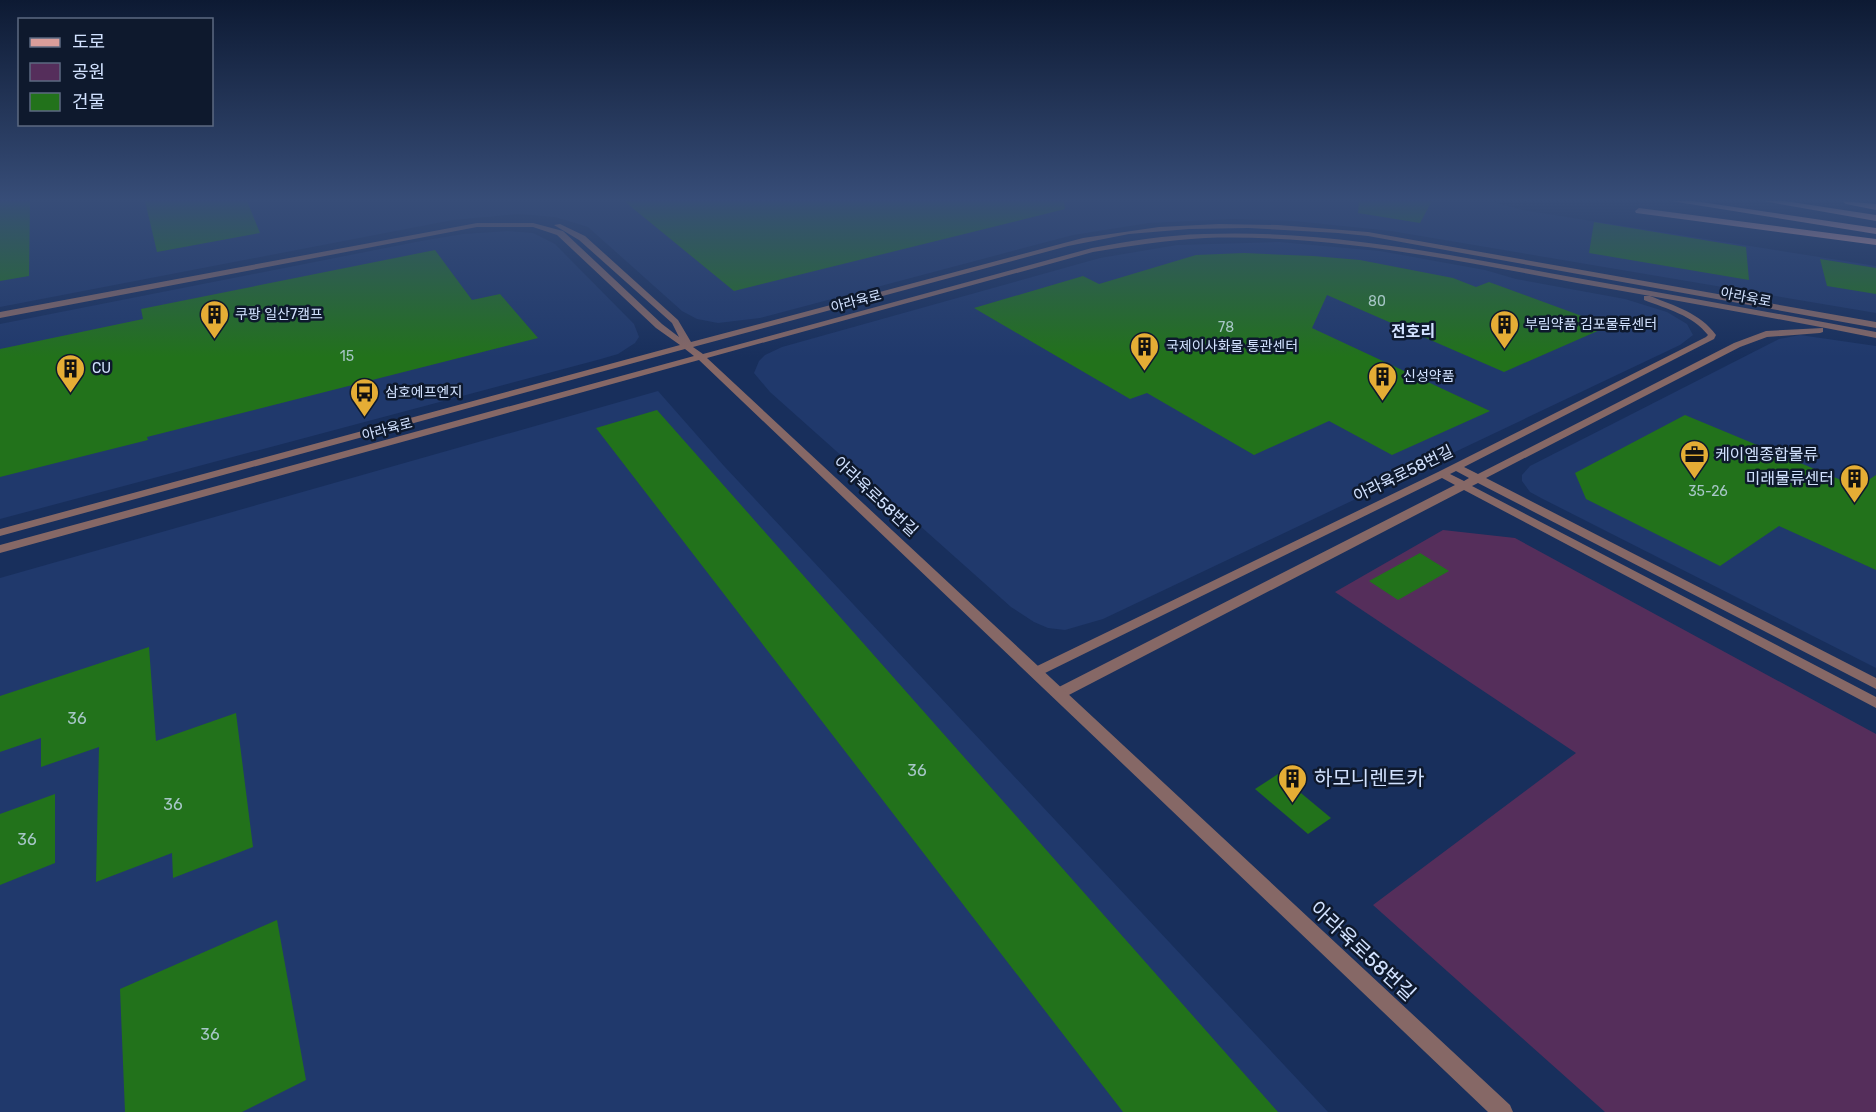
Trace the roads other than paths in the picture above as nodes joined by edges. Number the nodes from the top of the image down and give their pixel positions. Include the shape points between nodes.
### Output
1 (308, 253) edge
2 (325, 253) edge
3 (583, 253) edge
4 (598, 253) edge
5 (1033, 253) edge
6 (1081, 253) edge
7 (1424, 253) edge
8 (1481, 253) edge
9 (1544, 264) junction
10 (1537, 273) junction
11 (180, 280) junction
12 (1647, 298) junction
13 (0, 315) edge
14 (1876, 317) edge
15 (1876, 325) edge
16 (1820, 330) junction
17 (1876, 335) edge
18 (1876, 341) edge
19 (696, 352) junction
20 (1456, 467) junction
21 (1442, 474) junction
22 (1477, 478) junction
23 (1463, 486) junction
24 (0, 533) edge
25 (0, 549) edge
26 (1038, 671) junction
27 (1876, 684) edge
28 (1060, 693) junction
29 (1876, 703) edge
30 (1503, 1112) edge

1 - 11 street
2 - 11 street
3 - 19 street via 659,326
4 - 19 street via 675,322
5 - 19 street, 아라육로
6 - 19 street, 아라육로
7 - 10 street, 아라육로
8 - 9 street, 아라육로
9 - 14 street via 1672,281
9 - 15 street, 아라육로
10 - 12 street
10 - 17 street, 아라육로
11 - 13 street
12 - 16 street
12 - 20 street, 아라육로58번길 via 1696,320 1712,334 1710,339
16 - 18 street
16 - 22 street via 1753,338
19 - 24 street, 아라육로
19 - 25 street, 아라육로
19 - 26 street, 아라육로58번길
20 - 21 street, 아라육로58번길
20 - 22 street
21 - 23 street
21 - 26 street, 아라육로58번길
22 - 23 street
22 - 27 street
23 - 28 street
23 - 29 street
26 - 28 street, 아라육로58번길
28 - 30 street, 아라육로58번길

